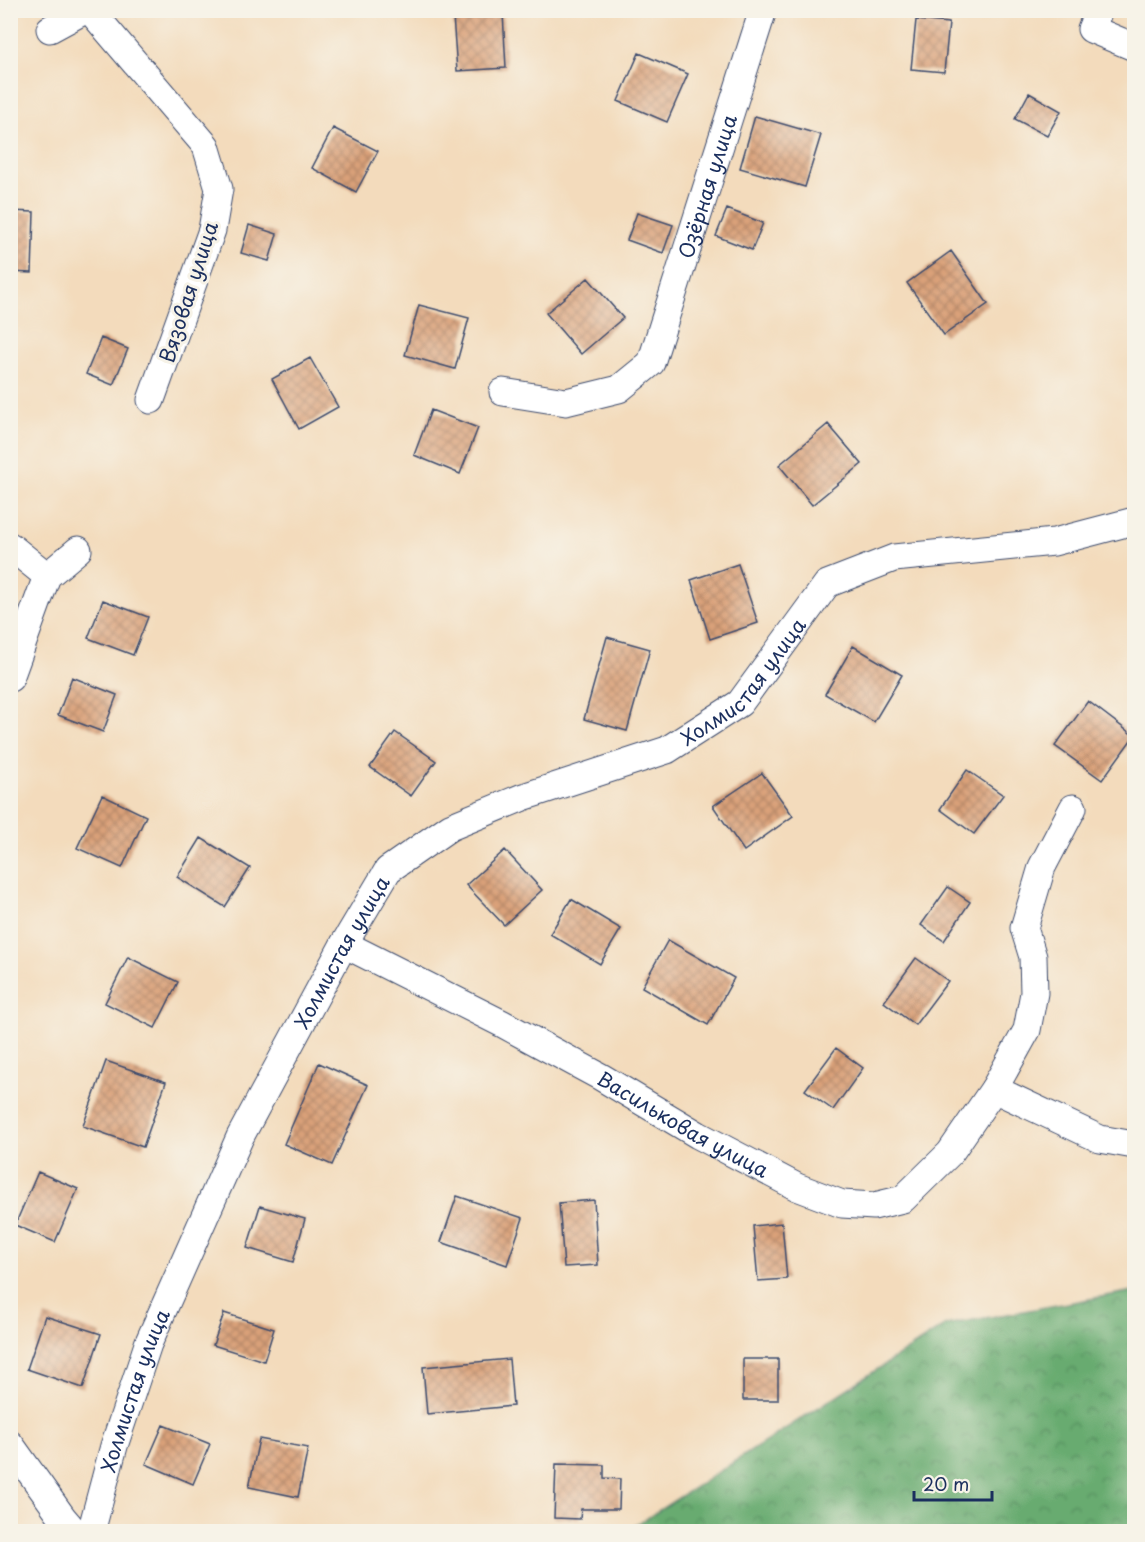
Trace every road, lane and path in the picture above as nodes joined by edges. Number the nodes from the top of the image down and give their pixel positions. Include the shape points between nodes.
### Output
1 (85, 10) edge
2 (90, 10) edge
3 (763, 10) edge
4 (1095, 20) edge
5 (50, 28) dead end
6 (1134, 47) edge
7 (503, 392) dead end
8 (152, 400) dead end
9 (1134, 521) edge
10 (10, 546) edge
11 (78, 550) dead end
12 (47, 576) junction
13 (10, 678) edge
14 (1073, 808) dead end
15 (344, 944) junction
16 (994, 1089) junction
17 (1134, 1145) edge
18 (10, 1443) edge
19 (75, 1532) edge
20 (91, 1532) edge

1 - 5 street
2 - 8 street, Вязовая улица via 206,146 219,189 212,230
3 - 7 street, Озёрная улица via 651,363 619,388 566,402
4 - 6 street
9 - 15 street, Холмистая улица via 1054,543 894,558 827,584 740,703 667,750 523,797 450,827 387,870
10 - 12 street
11 - 12 street
12 - 13 street
14 - 16 street, Васильковая улица via 1042,867 1024,927 1034,957 1034,993 1027,1030
15 - 16 street, Васильковая улица via 591,1071 698,1135 797,1187 842,1204 874,1206 903,1199 950,1153
15 - 20 street, Холмистая улица via 240,1137 148,1344
16 - 17 street via 1100,1139
18 - 19 street

